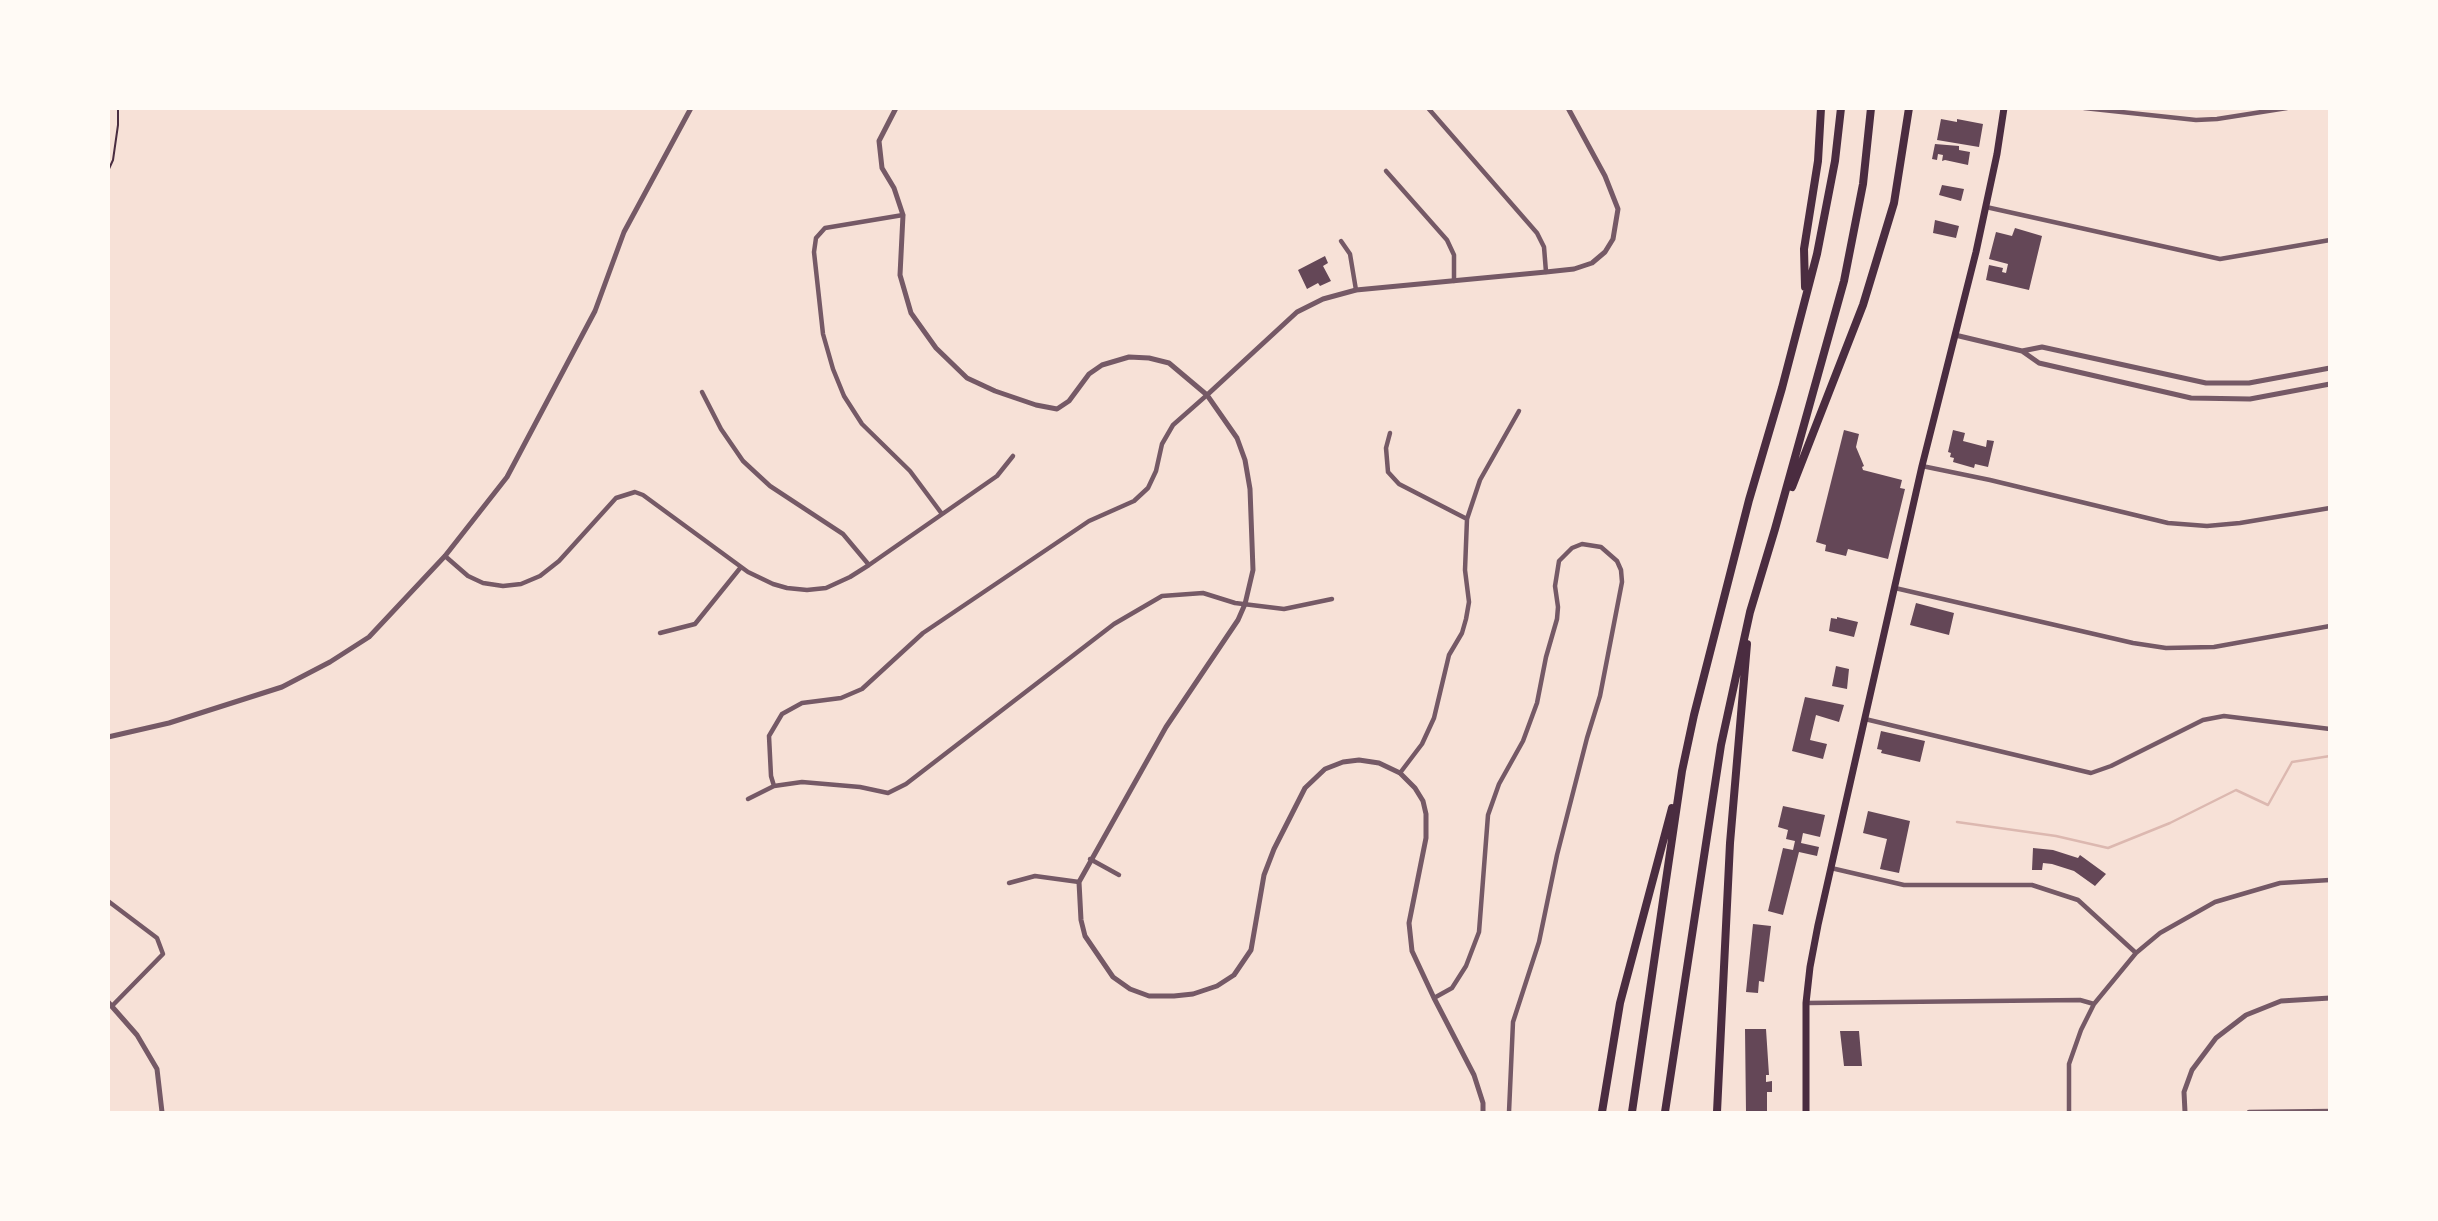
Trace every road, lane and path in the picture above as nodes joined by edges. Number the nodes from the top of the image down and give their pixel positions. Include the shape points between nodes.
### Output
1 (118, 108) edge
2 (691, 108) edge
3 (896, 108) edge
4 (1428, 108) edge
5 (1568, 108) edge
6 (1821, 108) edge
7 (1841, 108) edge
8 (1871, 108) edge
9 (1909, 108) edge
10 (2004, 108) edge
11 (2084, 108) edge
12 (2287, 108) edge
13 (108, 171) edge
14 (1386, 171) dead end
15 (1986, 207) junction
16 (903, 215) junction
17 (2329, 240) edge
18 (1341, 241) dead end
19 (1546, 272) junction
20 (1454, 281) junction
21 (1356, 290) junction
22 (1805, 300) junction
23 (1955, 334) junction
24 (2022, 351) junction
25 (2329, 368) edge
26 (2249, 383) junction
27 (2329, 384) edge
28 (702, 392) dead end
29 (1207, 396) junction
30 (2250, 399) junction
31 (1519, 411) dead end
32 (1390, 432) dead end
33 (1013, 456) dead end
34 (1922, 467) junction
35 (2329, 508) edge
36 (942, 514) junction
37 (1467, 519) junction
38 (1775, 529) junction
39 (445, 556) junction
40 (869, 565) junction
41 (741, 567) junction
42 (1895, 588) junction
43 (1332, 599) dead end
44 (1245, 604) junction
45 (1750, 612) junction
46 (2329, 626) edge
47 (660, 633) dead end
48 (1865, 719) junction
49 (2329, 729) edge
50 (108, 737) edge
51 (1682, 771) junction
52 (1400, 773) junction
53 (774, 786) junction
54 (748, 799) dead end
55 (1090, 859) junction
56 (1831, 868) junction
57 (1119, 875) dead end
58 (2329, 880) edge
59 (1079, 882) junction
60 (1009, 883) dead end
61 (108, 901) edge
62 (2136, 953) junction
63 (1434, 999) junction
64 (2329, 999) edge
65 (111, 1003) edge
66 (1806, 1003) junction
67 (2094, 1004) junction
68 (2329, 1111) edge
69 (162, 1112) edge
70 (1483, 1112) edge
71 (1508, 1112) edge
72 (1602, 1112) edge
73 (1632, 1112) edge
74 (1665, 1112) edge
75 (1717, 1112) edge
76 (1806, 1112) edge
77 (2069, 1112) edge
78 (2185, 1112) edge
79 (2249, 1112) edge

1 - 13 path
2 - 39 street via 624,232 595,311 507,477
3 - 16 street via 879,141 882,168
4 - 19 street via 1537,233 1544,247
5 - 19 street via 1613,195 1618,209 1616,228 1605,252 1592,263
6 - 22 highway via 1804,249
7 - 22 highway via 1835,161
8 - 38 highway via 1863,184 1844,281
9 - 38 highway via 1894,203 1863,305
10 - 15 main road
11 - 12 street via 2196,120
14 - 20 street via 1447,240 1454,254
15 - 17 street via 2220,259
15 - 23 main road
16 - 29 street via 900,275 911,313 936,348 967,378 1057,409 1102,365 1129,357 1149,358 1169,363
16 - 36 street via 825,228 816,238 823,334 832,369 862,424 910,471
18 - 21 street via 1350,254
19 - 20 street
20 - 21 street
21 - 29 street via 1297,312
22 - 51 highway via 1749,500
23 - 24 street
23 - 34 main road
24 - 26 street via 2042,347 2206,383
24 - 30 street via 2039,363 2191,398
25 - 26 street
26 - 30 street
27 - 30 street
28 - 40 street via 743,461 770,486 843,534
29 - 44 street via 1237,438 1245,460 1253,570
29 - 53 street via 1172,425 1148,488 1134,501 1090,521 923,633 862,689 841,698 802,703 782,714 769,736
31 - 37 street via 1480,480
32 - 37 street via 1388,472 1399,484
33 - 36 street via 997,476
34 - 35 street via 2168,523 2240,523
34 - 42 main road
36 - 40 street
37 - 52 street via 1469,602 1464,626 1449,655 1434,718
38 - 45 highway
39 - 41 street via 483,583 521,584 559,561 616,498 635,492
39 - 50 street via 369,637 330,662 282,687 221,708
40 - 41 street via 825,588 807,590 773,584
41 - 47 street via 695,624
42 - 46 street via 2166,648 2214,647
42 - 48 main road
43 - 44 street via 1284,609
44 - 53 street via 1203,593 1162,596 1114,624 888,793 826,783
44 - 55 street via 1166,727
45 - 74 highway via 1721,745
45 - 75 highway via 1730,844
48 - 49 street via 2091,772 2203,720 2224,716
48 - 56 main road
51 - 72 highway via 1620,1003
51 - 73 highway
52 - 59 street via 1359,760 1334,765 1314,778 1292,813 1264,875 1251,950 1234,975 1217,986 1193,994 1149,996 1121,983 1085,936
52 - 63 street via 1423,800 1426,814 1409,923 1412,951
53 - 54 street
55 - 57 street
55 - 59 street
56 - 62 street via 1904,885 2032,885 2078,900
56 - 66 main road
58 - 62 street via 2280,883 2214,902 2160,933
59 - 60 street via 1035,876
61 - 65 street via 157,938 163,954
62 - 67 street
63 - 70 street via 1474,1075
63 - 71 street via 1452,989 1479,932 1488,815 1537,702 1557,620 1559,561 1582,544 1601,547 1617,561 1622,582 1600,696 1539,942 1513,1022
64 - 78 street via 2281,1002 2246,1015 2216,1038 2192,1070 2184,1092
65 - 69 street via 157,1069
66 - 67 street via 2080,1000
66 - 76 main road
67 - 77 street via 2069,1064
68 - 79 street

